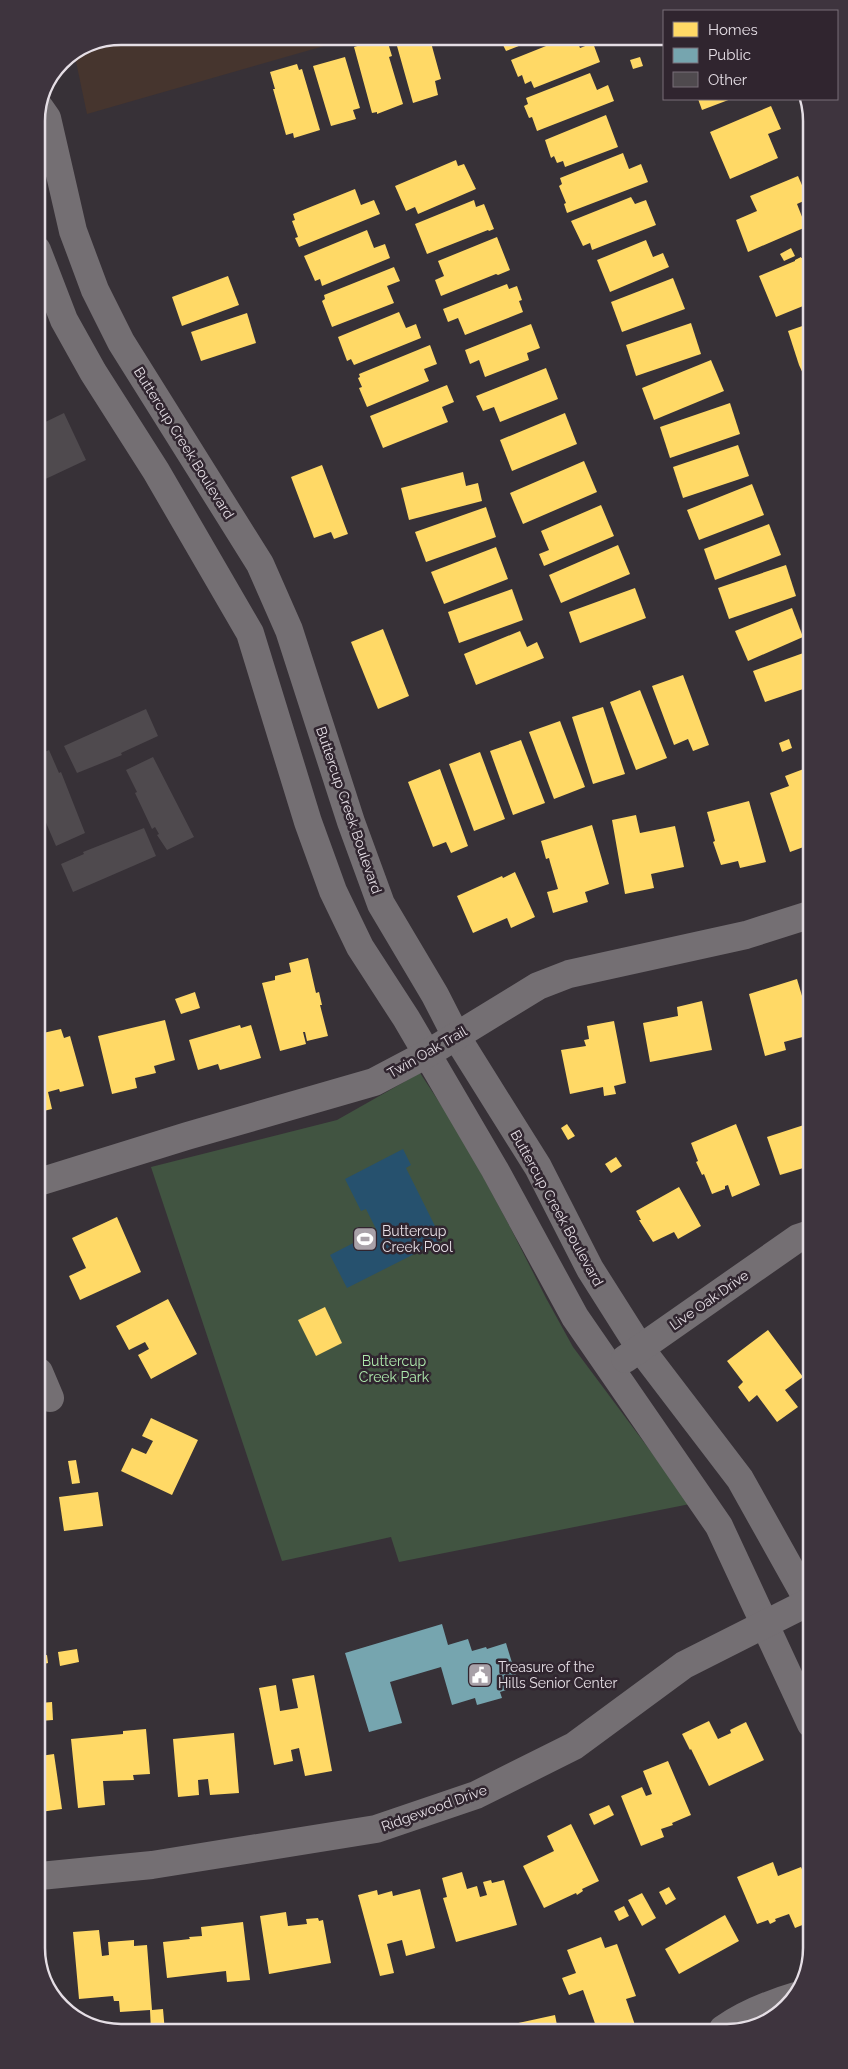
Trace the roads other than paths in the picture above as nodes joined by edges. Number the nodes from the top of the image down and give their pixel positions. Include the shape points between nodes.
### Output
1 (45, 115) edge
2 (45, 271) edge
3 (803, 917) edge
4 (456, 1036) junction
5 (427, 1054) junction
6 (45, 1180) edge
7 (803, 1236) edge
8 (640, 1348) junction
9 (610, 1369) junction
10 (45, 1386) edge
11 (50, 1398) dead end
12 (803, 1592) edge
13 (803, 1607) edge
14 (765, 1624) junction
15 (803, 1707) edge
16 (45, 1876) edge
17 (783, 2000) edge
18 (730, 2024) edge

1 - 4 street, Buttercup Creek Boulevard via 73,231 95,290 121,342 260,564 289,630 381,904
2 - 5 street via 64,320 93,372 156,471 250,633 308,822 333,891 360,947
3 - 4 street, Twin Oak Trail via 746,935 569,974 538,986
4 - 5 street, Twin Oak Trail
4 - 8 street, Buttercup Creek Boulevard via 538,1167 590,1269
5 - 6 street, Twin Oak Trail via 374,1082
5 - 9 street via 495,1170 575,1318
7 - 8 street, Live Oak Drive
8 - 9 street, Live Oak Drive
8 - 12 street, Buttercup Creek Boulevard via 740,1479
9 - 14 street via 719,1526
10 - 11 street
13 - 14 street, Ridgewood Drive
14 - 15 street
14 - 16 street, Ridgewood Drive via 684,1665 574,1746 476,1795 376,1829 152,1865
17 - 18 street via 740,2016

